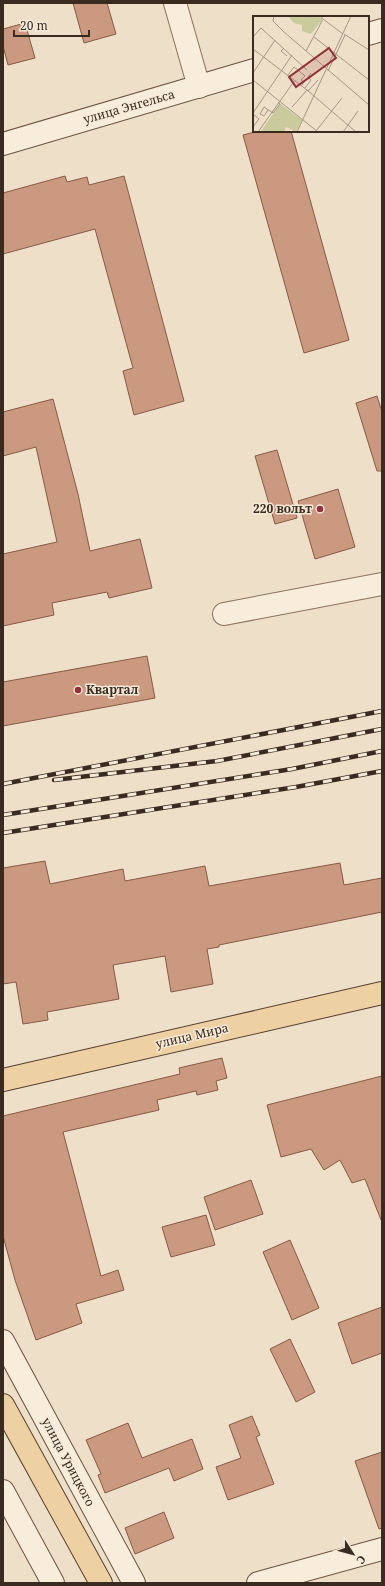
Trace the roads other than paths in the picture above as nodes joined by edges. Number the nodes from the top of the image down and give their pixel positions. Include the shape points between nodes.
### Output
1 (175, 3) edge
2 (382, 30) edge
3 (369, 34) edge
4 (253, 70) edge
5 (199, 87) junction
6 (3, 144) edge
7 (382, 584) edge
8 (224, 614) dead end
9 (382, 993) edge
10 (3, 1080) edge
11 (3, 1341) edge
12 (3, 1405) edge
13 (3, 1491) edge
14 (382, 1549) edge
15 (53, 1583) edge
16 (101, 1583) edge
17 (134, 1583) edge
18 (258, 1583) edge

1 - 5 street
2 - 3 street
4 - 5 street, улица Энгельса
5 - 6 street, улица Энгельса
7 - 8 street
9 - 10 main road, улица Мира
11 - 17 street, улица Урицкого
12 - 16 main road
13 - 15 street
14 - 18 street

